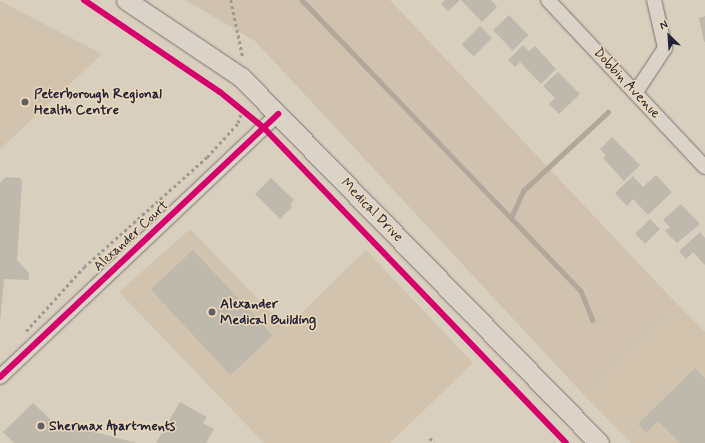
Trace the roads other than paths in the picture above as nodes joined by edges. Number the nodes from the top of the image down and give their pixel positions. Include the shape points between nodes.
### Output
1 (126, 0) edge
2 (548, 0) edge
3 (654, 0) edge
4 (636, 92) junction
5 (278, 114) junction
6 (705, 167) edge
7 (0, 377) edge
8 (599, 443) edge

1 - 5 main road, Medical Drive via 241,77
2 - 4 street, Dobbin Avenue
3 - 4 street via 664,48
4 - 6 street, Dobbin Avenue
5 - 7 street, Alexander Court
5 - 8 main road, Medical Drive

